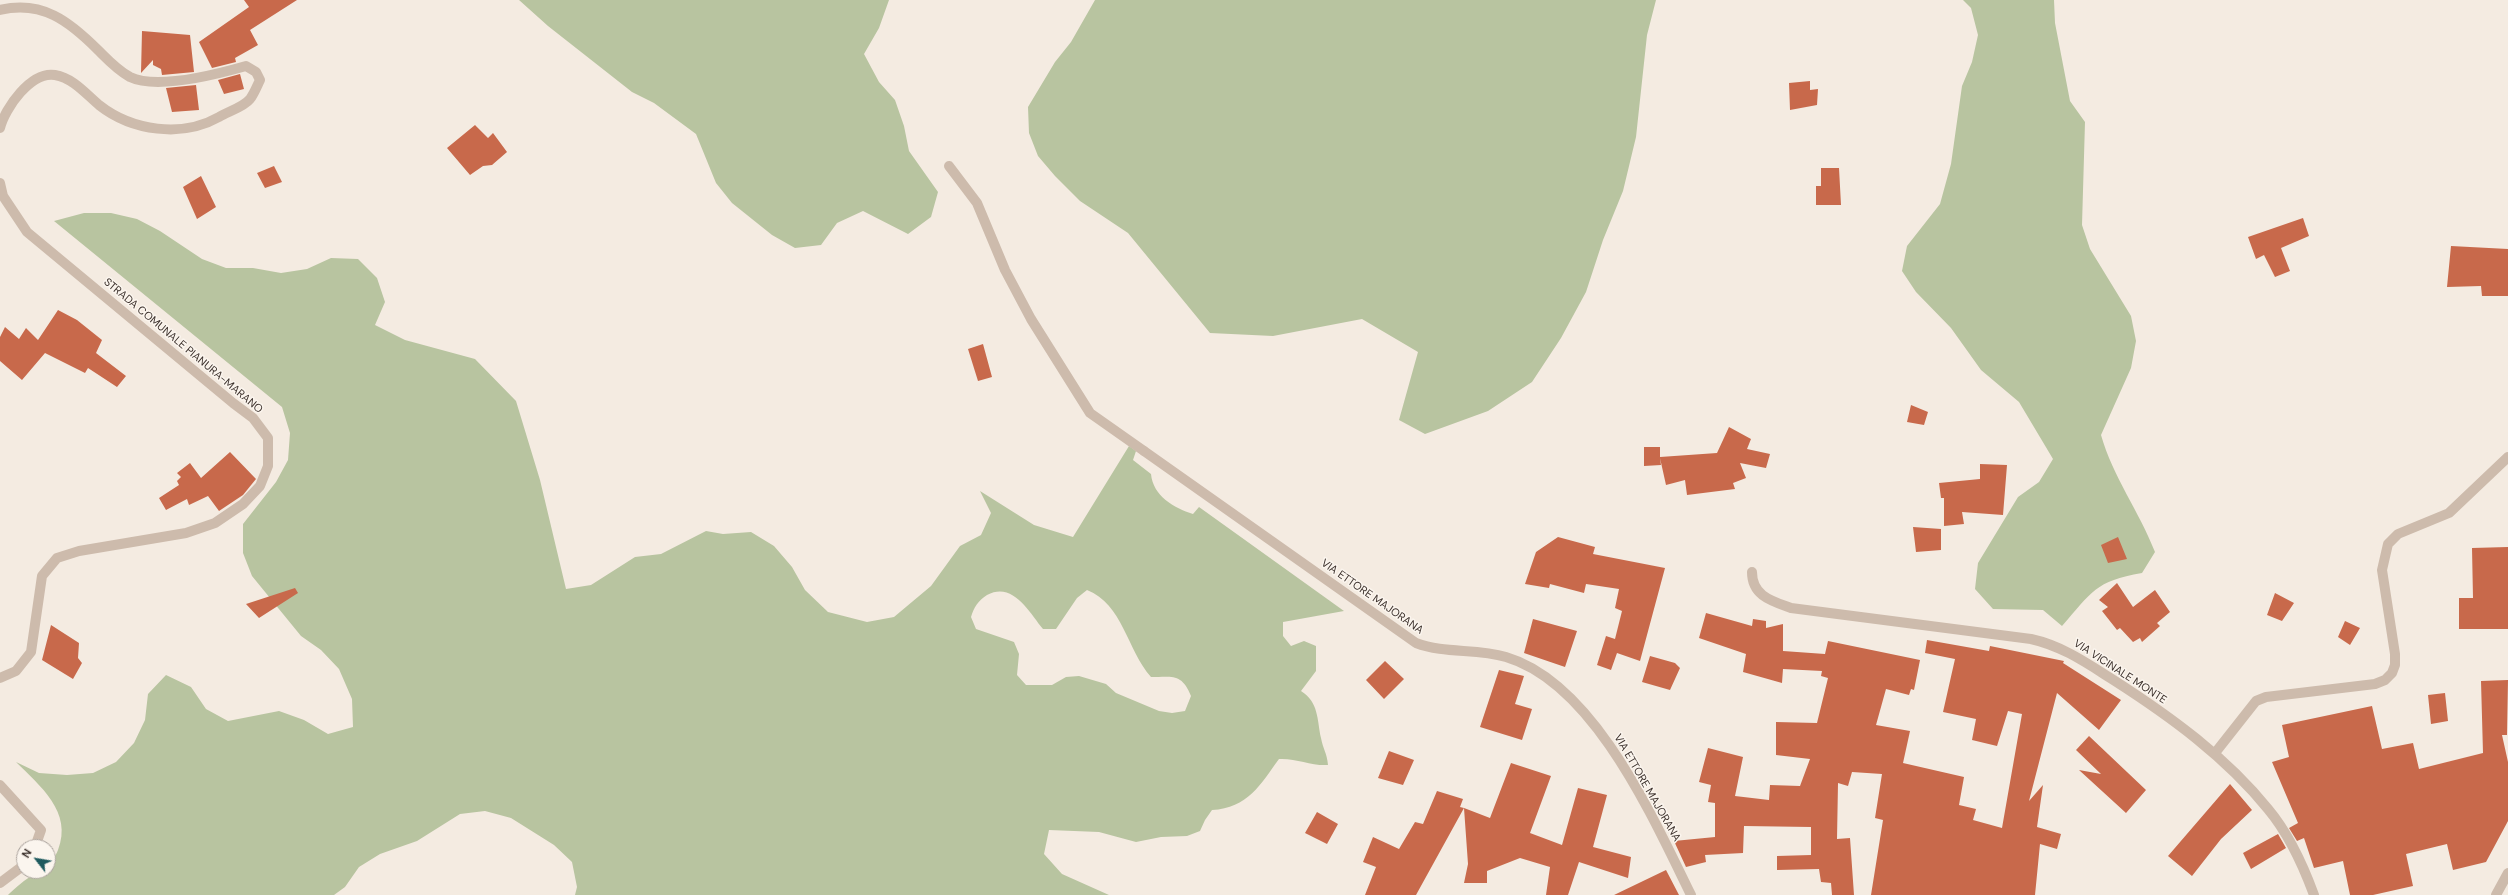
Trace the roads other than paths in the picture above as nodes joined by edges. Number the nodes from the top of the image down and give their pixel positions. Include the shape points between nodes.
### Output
1 (0, 10) edge
2 (0, 128) edge
3 (949, 166) dead end
4 (0, 183) edge
5 (2508, 457) edge
6 (1752, 572) dead end
7 (0, 678) edge
8 (2215, 753) junction
9 (0, 785) edge
10 (38, 839) edge
11 (16, 871) edge
12 (2508, 873) edge
13 (0, 883) edge
14 (1691, 895) edge
15 (2314, 895) edge
16 (2496, 895) edge

1 - 2 street via 17,6 46,9 67,22 112,65 131,78 161,82 211,76 246,66 256,72 260,80 250,100 209,122 166,130 129,124 101,106 73,82 54,75 46,76 39,78 15,97
3 - 14 street, VIA ETTORE MAJORANA via 978,203 1005,270 1031,319 1086,408 1096,419 1416,643 1446,651 1505,656 1544,675 1584,713 1604,737 1651,815
4 - 7 street, STRADA COMUNALE PIANURA-MARANO via 3,196 27,232 254,418 268,438 268,466 260,486 215,523 186,534 79,551 57,558 42,576 30,652 16,671
5 - 8 street via 2449,513 2398,534 2388,544 2382,570 2395,654 2392,673 2375,684 2266,697 2256,701
6 - 8 street, VIA VICINALE MONTE via 1752,582 1759,594 1791,608 2045,642 2078,657 2143,699
8 - 15 street, VIA VICINALE MONTE via 2269,810 2304,866
9 - 10 street via 41,830
11 - 13 street
12 - 16 street

